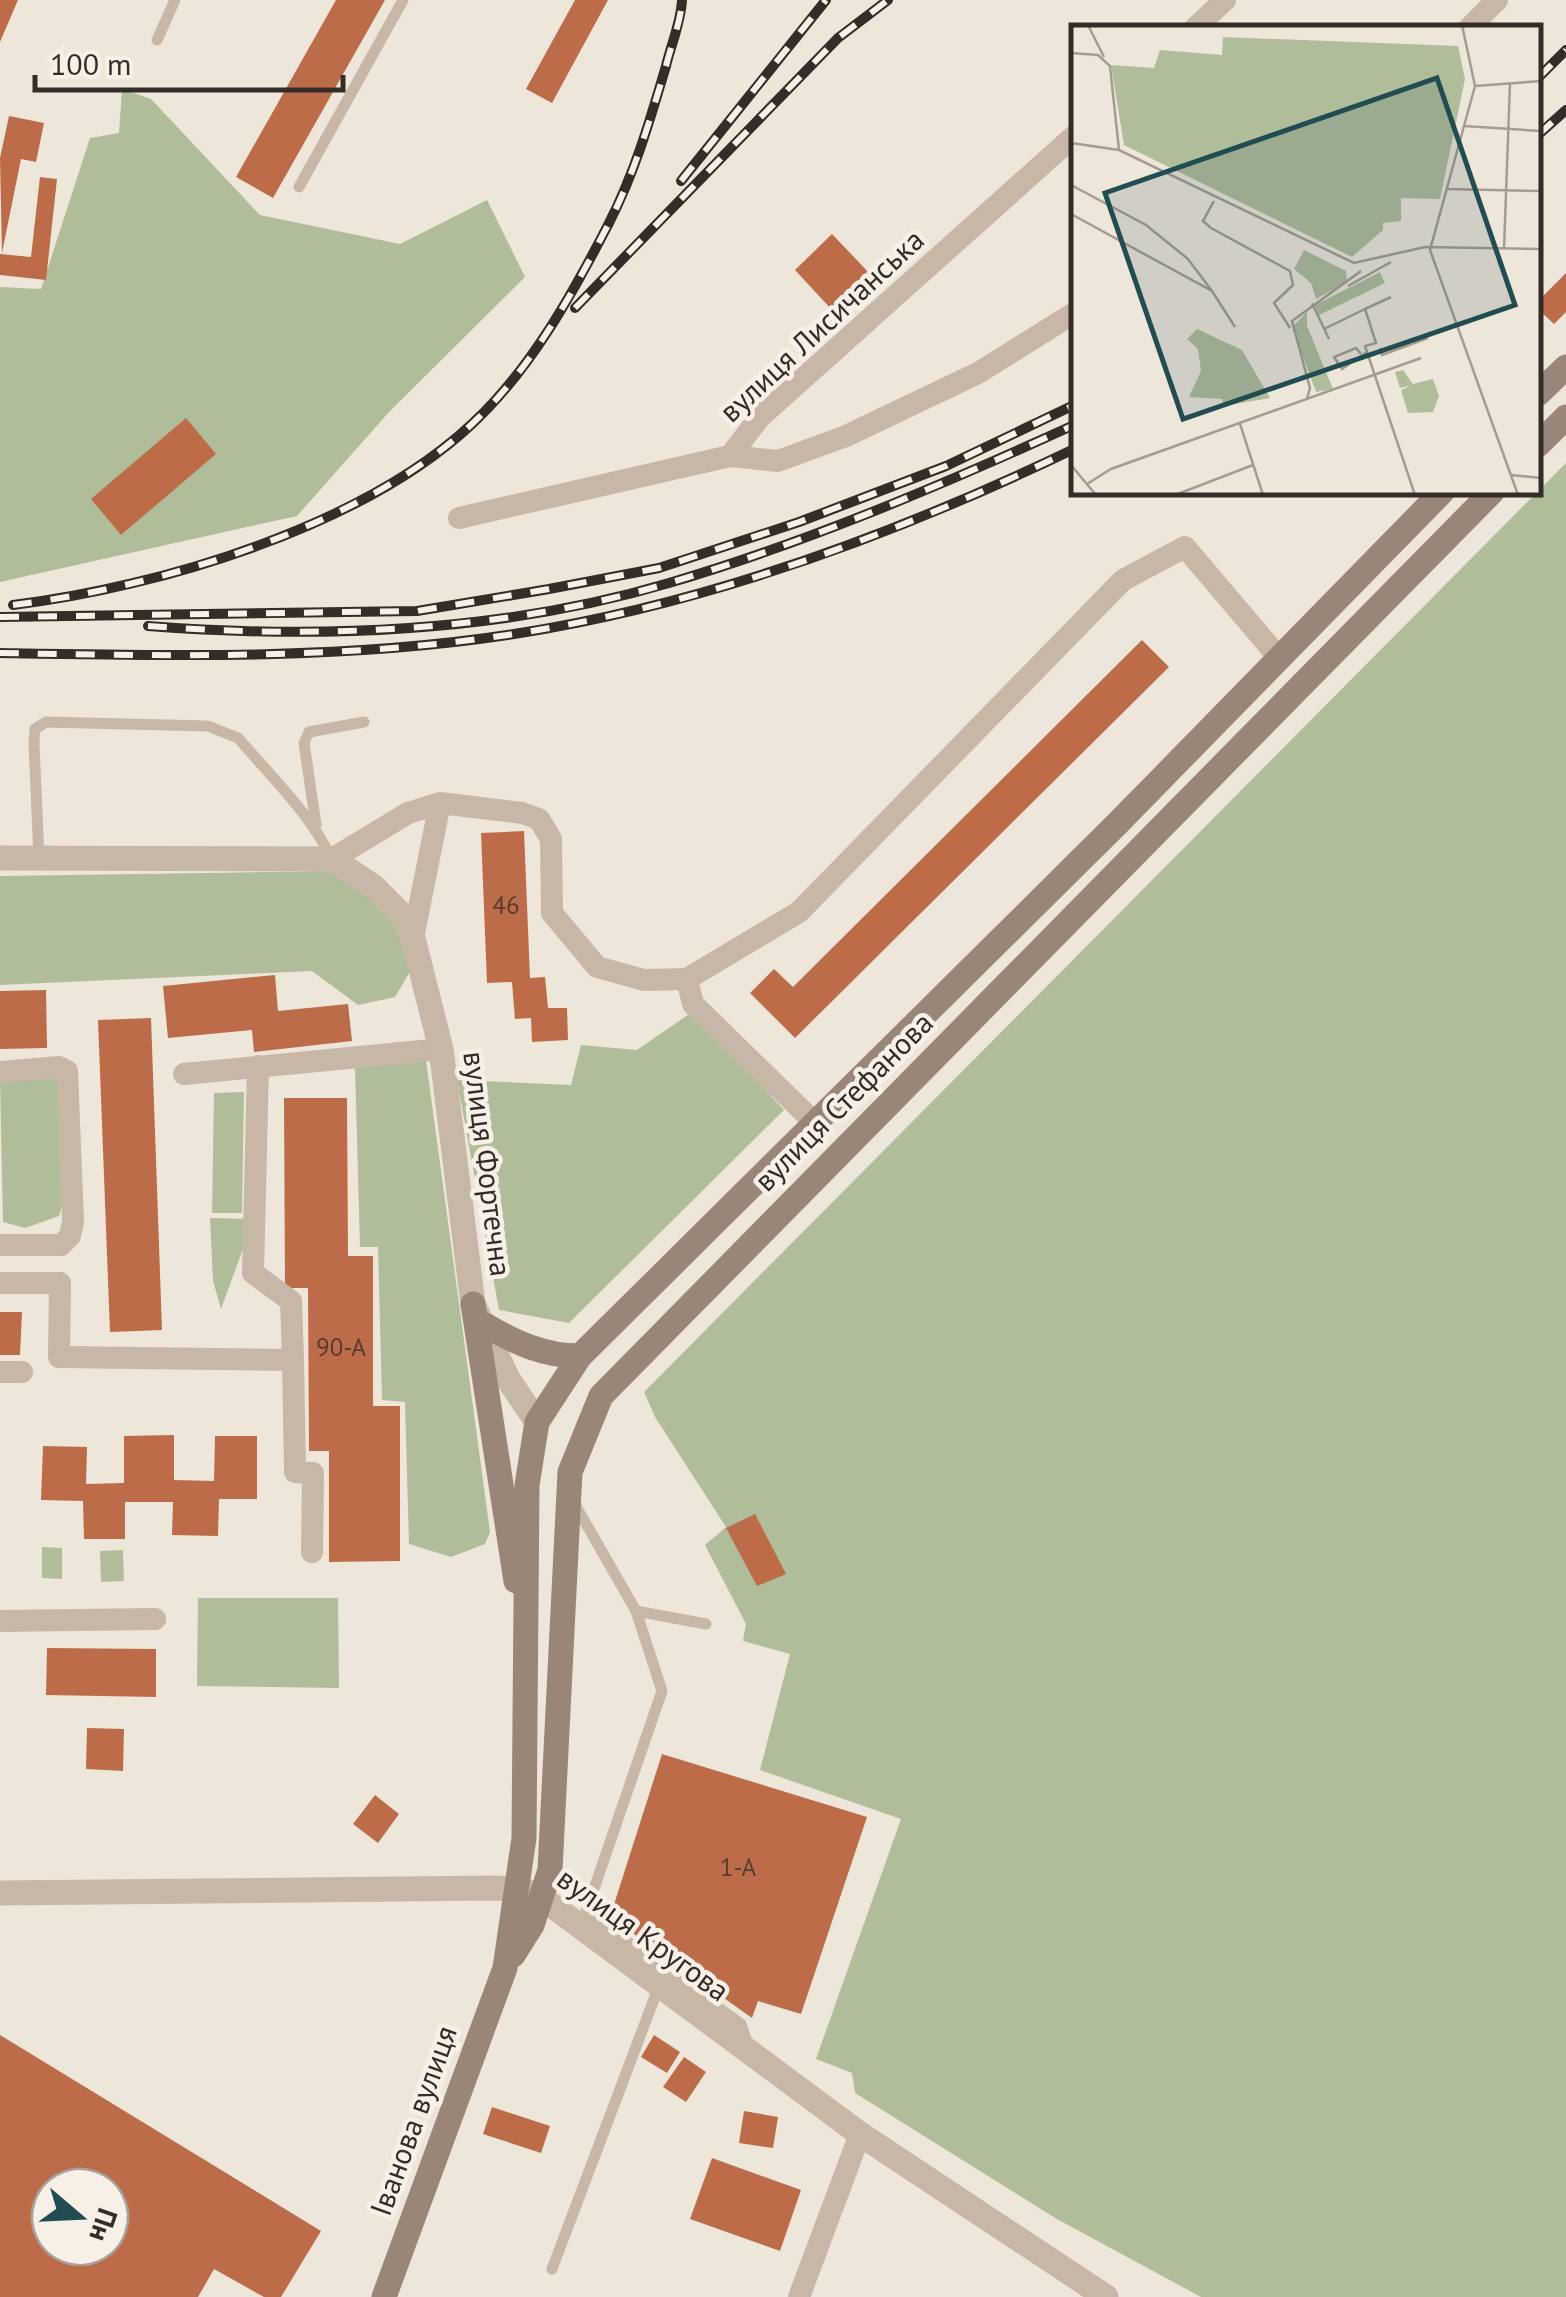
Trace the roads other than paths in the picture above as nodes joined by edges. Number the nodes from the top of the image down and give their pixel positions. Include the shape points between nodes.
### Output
1 (175, 0) edge
2 (402, 0) edge
3 (1225, 0) edge
4 (1497, 0) edge
5 (1197, 25) edge
6 (1472, 25) edge
7 (156, 40) dead end
8 (1071, 139) edge
9 (299, 187) dead end
10 (1071, 315) edge
11 (1566, 367) edge
12 (1541, 391) edge
13 (1566, 417) edge
14 (1541, 442) edge
15 (730, 456) junction
16 (1439, 495) edge
17 (1489, 495) edge
18 (459, 518) dead end
19 (1280, 658) junction
20 (364, 722) dead end
21 (440, 802) junction
22 (316, 825) junction
23 (0, 858) edge
24 (39, 858) junction
25 (332, 859) junction
26 (413, 938) junction
27 (687, 979) junction
28 (440, 1048) junction
29 (258, 1066) junction
30 (0, 1072) edge
31 (184, 1074) dead end
32 (816, 1124) junction
33 (24, 1244) junction
34 (0, 1245) edge
35 (12, 1283) edge
36 (479, 1315) junction
37 (580, 1356) junction
38 (293, 1360) junction
39 (538, 1422) junction
40 (574, 1453) junction
41 (568, 1493) junction
42 (312, 1552) dead end
43 (636, 1612) junction
44 (155, 1619) dead end
45 (0, 1621) edge
46 (706, 1624) dead end
47 (526, 1625) junction
48 (0, 1892) edge
49 (531, 1894) junction
50 (659, 1986) junction
51 (750, 2053) junction
52 (860, 2134) junction
53 (552, 2269) dead end
54 (384, 2297) edge
55 (799, 2297) edge
56 (1106, 2297) edge

1 - 7 lane
2 - 9 lane
3 - 5 street
4 - 6 street
8 - 15 street, вулиця Лисичанська via 760,417
10 - 15 street via 978,373 846,436 778,461
11 - 12 main road
13 - 14 main road
15 - 18 street, вулиця Лисичанська
16 - 19 main road, вулиця Стефанова
17 - 40 main road, вулиця Стефанова via 632,1363 601,1396
19 - 27 street via 1185,548 1123,580 799,912
19 - 32 main road, вулиця Стефанова
20 - 22 lane via 309,732 304,742
21 - 25 street
21 - 26 street
21 - 27 street via 499,807 539,819 551,839 552,913 597,967 644,980
22 - 24 lane via 225,731 46,722 34,743
22 - 25 lane
23 - 24 street
24 - 25 street
25 - 26 street, вулиця Фортечна via 374,887
26 - 28 street, вулиця Фортечна
27 - 32 street via 693,1004
28 - 29 street
28 - 36 street, вулиця Фортечна
29 - 31 street
29 - 38 street via 253,1273 292,1301
30 - 33 street via 59,1067 71,1081 70,1236 61,1245
32 - 37 main road, вулиця Стефанова
33 - 34 street
33 - 35 street
35 - 38 street via 60,1284 59,1356
36 - 37 main road via 528,1347
36 - 39 street, вулиця Фортечна via 508,1379
36 - 47 main road via 504,1526
37 - 39 main road, вулиця Стефанова
38 - 42 street via 295,1472 313,1473
39 - 40 main road
39 - 47 main road via 526,1485
40 - 41 main road, вулиця Стефанова
41 - 43 lane
41 - 49 main road, вулиця Стефанова via 552,1846
43 - 46 lane
43 - 51 lane via 662,1691 586,1912 741,2024
44 - 45 street
47 - 49 main road
48 - 49 street, вулиця Кругова
49 - 50 street, вулиця Кругова
49 - 54 main road, Іванова вулиця
50 - 51 street, вулиця Кругова
50 - 53 lane
51 - 52 street, вулиця Кругова
52 - 55 street
52 - 56 street, вулиця Кругова

